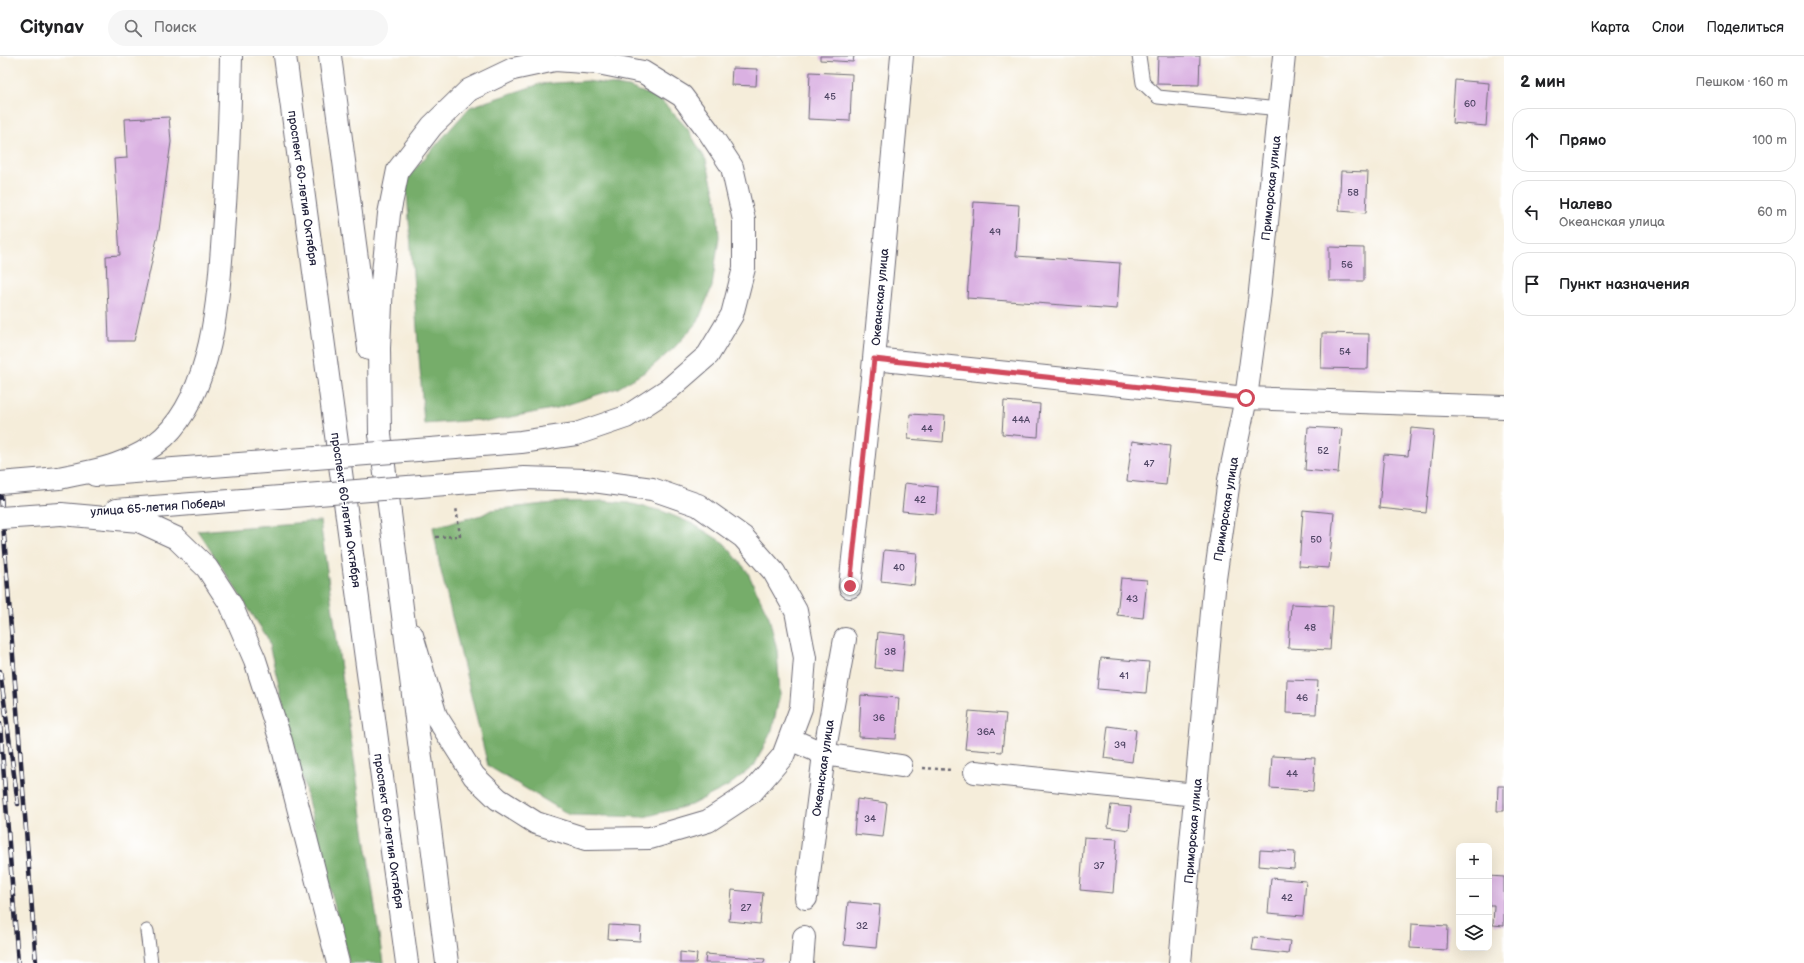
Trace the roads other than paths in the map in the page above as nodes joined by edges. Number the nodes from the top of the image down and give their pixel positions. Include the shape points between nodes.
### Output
1 (231, 56) edge
2 (286, 56) edge
3 (330, 56) edge
4 (902, 56) edge
5 (1139, 56) edge
6 (1284, 56) edge
7 (1279, 109) junction
8 (874, 359) junction
9 (1246, 398) junction
10 (1504, 407) edge
11 (380, 435) junction
12 (59, 478) junction
13 (0, 483) edge
14 (61, 514) junction
15 (0, 518) edge
16 (850, 586) dead end
17 (403, 605) junction
18 (845, 639) dead end
19 (790, 739) junction
20 (824, 754) junction
21 (901, 766) road end
22 (975, 772) road end
23 (1196, 794) junction
24 (806, 898) dead end
25 (147, 931) dead end
26 (804, 937) dead end
27 (151, 963) edge
28 (338, 963) edge
29 (407, 963) edge
30 (447, 963) edge
31 (802, 963) edge
32 (1180, 963) edge

1 - 12 main road via 220,273 213,333 199,378 184,413 164,437 137,456 103,470
2 - 29 main road, проспект 60-летия Октября
3 - 11 main road
4 - 8 main road, Океанская улица
5 - 7 lane via 1143,83 1158,97
6 - 7 main road, Приморская улица
7 - 9 main road, Приморская улица
8 - 9 main road
8 - 16 main road, Океанская улица
9 - 10 main road
9 - 23 main road, Приморская улица via 1229,480 1215,579
11 - 12 main road, bridge via 379,348 389,214 398,170 432,126 469,90 513,68 555,60 598,62 643,72 682,96 732,167 744,220 744,268 732,316 708,355 669,389 626,418 576,434 521,442
11 - 17 main road
12 - 13 main road, bridge
14 - 15 main road, bridge
14 - 19 main road, улица 65-летия Победы, bridge via 524,478 586,480 652,488 698,505 743,537 774,572 796,611 805,658 801,708
14 - 28 main road via 139,522 176,538 207,568 232,605 255,660 281,741
17 - 19 main road, улица 65-летия Победы via 436,716 474,776 498,799 536,823 586,839 650,838 708,821 752,792 784,756
17 - 30 main road
18 - 20 main road, Океанская улица
19 - 20 main road
20 - 21 main road
20 - 24 main road, Океанская улица
22 - 23 main road
23 - 32 main road, Приморская улица
25 - 27 lane
26 - 31 main road

